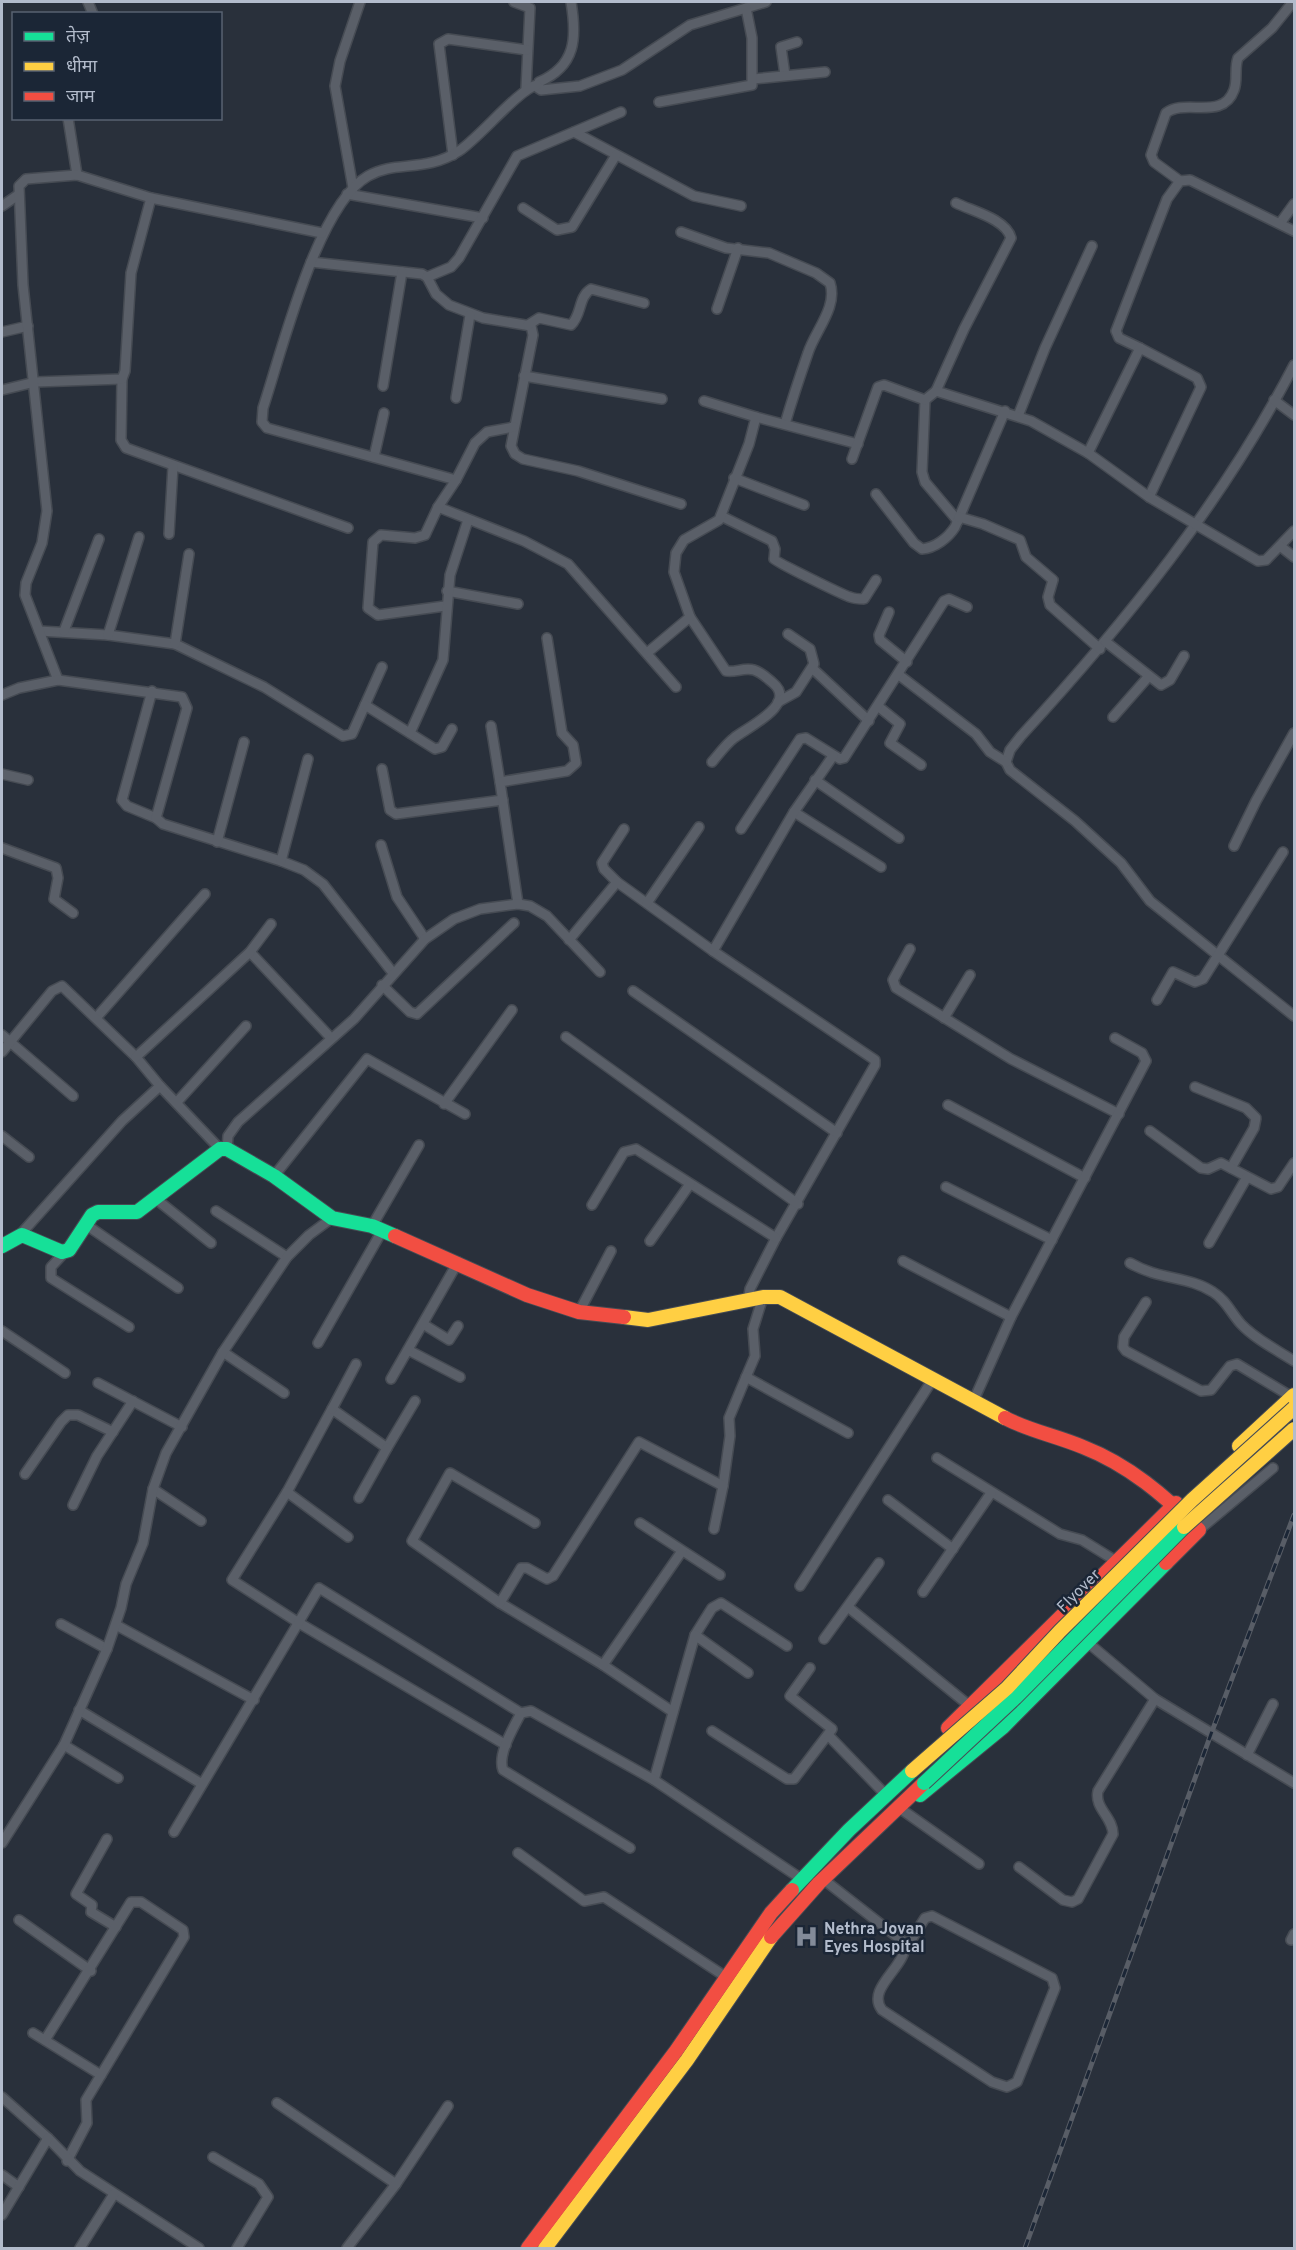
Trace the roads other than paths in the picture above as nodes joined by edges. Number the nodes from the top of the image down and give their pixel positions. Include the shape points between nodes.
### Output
1 (360, 2) edge
2 (514, 2) edge
3 (571, 2) edge
4 (766, 2) edge
5 (1293, 2) edge
6 (746, 8) junction
7 (797, 42) dead end
8 (527, 50) junction
9 (825, 72) dead end
10 (785, 75) junction
11 (753, 79) junction
12 (537, 85) junction
13 (526, 88) junction
14 (659, 102) dead end
15 (621, 112) dead end
16 (68, 120) edge
17 (574, 132) junction
18 (453, 155) junction
19 (616, 155) junction
20 (77, 175) junction
21 (1180, 181) junction
22 (350, 191) junction
23 (18, 195) junction
24 (151, 198) junction
25 (956, 203) dead end
26 (1294, 204) edge
27 (2, 206) edge
28 (741, 206) dead end
29 (523, 208) dead end
30 (483, 218) junction
31 (1281, 222) junction
32 (1294, 231) edge
33 (681, 232) dead end
34 (322, 233) junction
35 (1092, 246) dead end
36 (738, 248) junction
37 (311, 262) junction
38 (402, 272) junction
39 (427, 277) junction
40 (644, 303) dead end
41 (717, 309) dead end
42 (470, 315) junction
43 (528, 325) junction
44 (28, 326) junction
45 (2, 332) edge
46 (1140, 348) junction
47 (1294, 365) edge
48 (525, 376) junction
49 (122, 379) junction
50 (35, 382) junction
51 (383, 386) dead end
52 (2, 390) edge
53 (936, 392) junction
54 (456, 398) dead end
55 (662, 399) dead end
56 (925, 400) junction
57 (1274, 400) junction
58 (704, 401) dead end
59 (1005, 411) junction
60 (384, 413) dead end
61 (1018, 416) junction
62 (1294, 416) edge
63 (756, 417) junction
64 (785, 424) junction
65 (514, 427) junction
66 (858, 444) junction
67 (1088, 453) junction
68 (374, 457) junction
69 (852, 459) dead end
70 (173, 466) junction
71 (734, 478) junction
72 (456, 480) junction
73 (876, 494) dead end
74 (1149, 497) junction
75 (681, 504) dead end
76 (804, 505) dead end
77 (438, 507) junction
78 (721, 516) junction
79 (958, 519) junction
80 (468, 520) junction
81 (1196, 525) junction
82 (348, 528) dead end
83 (1294, 531) edge
84 (169, 534) dead end
85 (139, 537) dead end
86 (99, 539) dead end
87 (1280, 546) junction
88 (189, 554) dead end
89 (1294, 557) edge
90 (876, 580) dead end
91 (447, 591) junction
92 (518, 604) dead end
93 (445, 606) junction
94 (967, 607) dead end
95 (890, 612) dead end
96 (690, 617) junction
97 (39, 631) junction
98 (64, 631) junction
99 (788, 634) dead end
100 (108, 635) junction
101 (547, 638) dead end
102 (175, 644) junction
103 (1103, 645) junction
104 (647, 653) junction
105 (1184, 656) dead end
106 (907, 662) junction
107 (382, 666) dead end
108 (812, 668) junction
109 (899, 675) junction
110 (1149, 676) junction
111 (58, 680) junction
112 (675, 687) dead end
113 (152, 691) junction
114 (2, 695) edge
115 (778, 702) junction
116 (365, 705) junction
117 (879, 707) junction
118 (1113, 717) dead end
119 (869, 721) junction
120 (490, 726) dead end
121 (452, 729) dead end
122 (410, 733) junction
123 (1293, 738) edge
124 (244, 741) dead end
125 (833, 756) junction
126 (308, 759) dead end
127 (712, 762) dead end
128 (1006, 762) junction
129 (921, 765) dead end
130 (382, 769) dead end
131 (2, 774) edge
132 (28, 780) dead end
133 (815, 780) junction
134 (500, 782) junction
135 (503, 800) junction
136 (794, 812) junction
137 (156, 818) junction
138 (699, 827) dead end
139 (624, 829) dead end
140 (741, 829) dead end
141 (899, 838) dead end
142 (217, 842) junction
143 (381, 845) dead end
144 (1234, 846) dead end
145 (2, 848) edge
146 (1283, 852) dead end
147 (281, 861) junction
148 (881, 867) dead end
149 (617, 882) junction
150 (205, 894) dead end
151 (647, 903) junction
152 (518, 904) junction
153 (73, 914) dead end
154 (514, 923) dead end
155 (270, 924) dead end
156 (425, 939) junction
157 (569, 940) junction
158 (910, 949) dead end
159 (713, 951) junction
160 (250, 952) junction
161 (1218, 955) junction
162 (600, 972) dead end
163 (393, 974) junction
164 (970, 975) dead end
165 (382, 986) junction
166 (633, 992) dead end
167 (1157, 1000) dead end
168 (512, 1010) dead end
169 (1294, 1016) edge
170 (96, 1018) junction
171 (944, 1018) junction
172 (246, 1026) dead end
173 (2, 1035) edge
174 (566, 1037) dead end
175 (331, 1038) junction
176 (1114, 1038) dead end
177 (9, 1042) junction
178 (2, 1052) edge
179 (136, 1057) junction
180 (160, 1086) junction
181 (1195, 1087) dead end
182 (73, 1096) dead end
183 (177, 1102) junction
184 (444, 1104) junction
185 (948, 1105) dead end
186 (465, 1114) dead end
187 (1119, 1114) junction
188 (1150, 1131) dead end
189 (837, 1133) junction
190 (2, 1136) edge
191 (419, 1145) dead end
192 (224, 1149) junction
193 (29, 1157) dead end
194 (1294, 1163) edge
195 (1231, 1168) junction
196 (274, 1176) junction
197 (1247, 1177) junction
198 (1085, 1179) junction
199 (690, 1184) junction
200 (946, 1186) dead end
201 (156, 1199) junction
202 (798, 1204) junction
203 (592, 1205) dead end
204 (216, 1211) dead end
205 (332, 1218) junction
206 (85, 1224) junction
207 (377, 1228) junction
208 (19, 1236) junction
209 (776, 1238) junction
210 (1052, 1240) junction
211 (650, 1241) dead end
212 (1209, 1243) dead end
213 (211, 1244) dead end
214 (2, 1246) edge
215 (611, 1251) dead end
216 (65, 1252) junction
217 (287, 1257) junction
218 (903, 1261) dead end
219 (458, 1262) junction
220 (1130, 1263) dead end
221 (178, 1288) dead end
222 (763, 1297) junction
223 (748, 1300) junction
224 (1146, 1302) dead end
225 (579, 1312) junction
226 (1011, 1317) junction
227 (423, 1324) junction
228 (458, 1326) dead end
229 (129, 1328) dead end
230 (2, 1331) edge
231 (318, 1343) dead end
232 (408, 1350) junction
233 (223, 1352) junction
234 (1294, 1361) edge
235 (356, 1364) dead end
236 (65, 1373) dead end
237 (460, 1377) dead end
238 (746, 1377) junction
239 (391, 1379) dead end
240 (931, 1382) junction
241 (98, 1383) dead end
242 (284, 1393) dead end
243 (1294, 1400) edge
244 (133, 1401) junction
245 (415, 1401) dead end
246 (973, 1402) junction
247 (332, 1409) junction
248 (182, 1427) junction
249 (1294, 1429) edge
250 (113, 1432) junction
251 (848, 1433) dead end
252 (387, 1448) junction
253 (937, 1458) dead end
254 (1273, 1468) dead end
255 (25, 1474) dead end
256 (723, 1485) junction
257 (153, 1489) junction
258 (287, 1492) junction
259 (991, 1493) junction
260 (359, 1498) dead end
261 (888, 1500) dead end
262 (73, 1504) dead end
263 (1175, 1505) junction
264 (201, 1521) dead end
265 (640, 1522) dead end
266 (535, 1523) dead end
267 (714, 1529) dead end
268 (1199, 1530) junction
269 (348, 1537) dead end
270 (953, 1549) junction
271 (682, 1551) junction
272 (1116, 1561) junction
273 (879, 1563) dead end
274 (720, 1575) dead end
275 (800, 1586) dead end
276 (924, 1592) dead end
277 (500, 1603) junction
278 (849, 1607) junction
279 (299, 1623) junction
280 (61, 1624) dead end
281 (116, 1625) junction
282 (696, 1635) junction
283 (824, 1639) dead end
284 (1086, 1641) junction
285 (787, 1646) dead end
286 (107, 1649) junction
287 (603, 1665) junction
288 (810, 1668) dead end
289 (748, 1672) dead end
290 (1155, 1699) junction
291 (254, 1700) junction
292 (1273, 1704) dead end
293 (971, 1707) junction
294 (79, 1710) junction
295 (673, 1712) junction
296 (521, 1713) junction
297 (712, 1731) dead end
298 (828, 1735) junction
299 (64, 1745) junction
300 (506, 1745) junction
301 (1247, 1755) junction
302 (118, 1778) dead end
303 (654, 1780) junction
304 (1294, 1783) edge
305 (202, 1784) junction
306 (885, 1794) junction
307 (898, 1807) junction
308 (174, 1832) dead end
309 (107, 1839) dead end
310 (2, 1843) edge
311 (630, 1848) dead end
312 (518, 1853) dead end
313 (980, 1864) dead end
314 (1019, 1867) dead end
315 (823, 1879) junction
316 (803, 1880) junction
317 (19, 1920) dead end
318 (116, 1927) junction
319 (906, 1948) junction
320 (91, 1971) junction
321 (726, 1977) junction
322 (33, 2033) dead end
323 (45, 2040) junction
324 (101, 2075) junction
325 (2, 2097) edge
326 (277, 2103) dead end
327 (448, 2106) dead end
328 (48, 2138) junction
329 (213, 2157) dead end
330 (68, 2161) junction
331 (2, 2175) edge
332 (396, 2184) junction
333 (19, 2187) junction
334 (114, 2194) junction
335 (2, 2215) edge
336 (80, 2248) edge
337 (200, 2248) edge
338 (237, 2248) edge
339 (347, 2248) edge
340 (528, 2248) edge
341 (545, 2248) edge

1 - 22 street via 335,86
2 - 8 street via 530,9
3 - 12 street via 574,31 569,56 558,72
4 - 6 street
5 - 21 street via 1272,28 1238,57 1234,91 1227,101 1217,106 1175,108 1166,113 1151,155 1154,162
6 - 11 street via 752,38
6 - 12 street via 690,25 622,70 580,86 545,91
7 - 10 street via 781,47
8 - 13 street
8 - 18 street via 448,39 439,44
9 - 10 street
10 - 11 street
11 - 14 street via 748,86
12 - 13 street
13 - 18 street via 491,125
15 - 17 street
16 - 20 street
17 - 19 street
17 - 30 street via 517,156
18 - 22 street via 428,166 378,171
19 - 28 street via 694,196
19 - 29 street via 572,227 557,230
20 - 23 street via 26,179 19,186
20 - 24 street
21 - 31 street via 1190,180
21 - 46 street via 1167,199 1116,331 1119,338
22 - 30 street
22 - 34 street
23 - 27 street
23 - 44 street
24 - 34 street
24 - 49 street via 131,273
25 - 53 street via 1002,225 1011,238
26 - 31 street
30 - 39 street via 455,263
31 - 32 street
33 - 36 street
34 - 37 street
35 - 61 street
36 - 41 street
36 - 64 street via 770,253 816,273 831,286 826,316 809,350
37 - 38 street
37 - 68 street via 263,408 262,422 267,428
38 - 39 street
38 - 51 street
39 - 42 street via 442,300
40 - 43 street via 591,289 584,294 571,325 539,318
42 - 43 street
42 - 54 street
43 - 48 street via 533,335
44 - 45 street
44 - 50 street
46 - 67 street
46 - 74 street via 1202,384
47 - 57 street
48 - 55 street
48 - 65 street
49 - 50 street
49 - 70 street via 124,446
50 - 52 street
50 - 97 street via 47,511 42,543 25,595
53 - 56 street
53 - 59 street
56 - 66 street via 884,385 878,387
56 - 79 street via 922,472
57 - 62 street
57 - 81 street
58 - 63 street
59 - 61 street
59 - 79 street
60 - 68 street
61 - 67 street
63 - 64 street
63 - 71 street
64 - 66 street
65 - 72 street via 496,429 480,437
65 - 75 street via 511,446 519,457
66 - 69 street
67 - 74 street
68 - 72 street
70 - 82 street
70 - 84 street
71 - 76 street
71 - 78 street
72 - 77 street
73 - 79 street via 922,549 947,536
74 - 81 street
77 - 80 street
77 - 93 street via 422,537 386,535 375,540 368,608 378,615
78 - 90 street via 772,541 777,563 847,597 864,598
78 - 96 street via 684,540 674,561 674,572
79 - 103 street via 983,524 1020,540 1026,557 1053,580 1050,605
80 - 91 street
80 - 104 street via 524,541 568,564
81 - 87 street via 1261,562
81 - 103 street
83 - 87 street
85 - 100 street
86 - 98 street
87 - 89 street
88 - 102 street
91 - 92 street
91 - 93 street
93 - 122 street via 443,660
94 - 106 street via 944,600
95 - 106 street via 880,639
96 - 104 street
96 - 115 street via 722,668 730,672 749,669 762,674 780,690
97 - 98 street
97 - 111 street
98 - 100 street
99 - 108 street via 810,650
100 - 102 street
101 - 134 street via 562,733 573,745 575,767
102 - 116 street via 264,687 343,736 352,734
103 - 110 street
103 - 128 street via 1021,736
104 - 112 street
105 - 110 street via 1167,683 1161,685
106 - 109 street
107 - 116 street
108 - 115 street via 796,692
108 - 119 street
109 - 117 street
109 - 128 street
110 - 118 street
111 - 113 street
111 - 114 street
113 - 137 street via 122,800
113 - 137 street via 177,696 187,704
115 - 127 street via 761,722 730,742
116 - 122 street
117 - 119 street
117 - 129 street via 900,724 891,744
119 - 125 street via 844,758
120 - 134 street
121 - 122 street via 438,749
123 - 144 street
124 - 142 street
125 - 133 street
125 - 140 street via 806,738 800,739
126 - 147 street
128 - 161 street via 1120,863 1150,901
130 - 135 street via 390,810 396,814
131 - 132 street
133 - 136 street
133 - 141 street
134 - 135 street
135 - 152 street
136 - 148 street
136 - 159 street
137 - 142 street via 163,824
138 - 151 street
139 - 149 street via 602,863
142 - 147 street
143 - 156 street via 397,897
145 - 153 street via 56,868 54,899
146 - 161 street
147 - 163 street via 304,870 323,884
149 - 151 street
149 - 157 street
150 - 170 street
151 - 159 street
152 - 156 street via 480,909 454,919
152 - 157 street via 537,909
154 - 165 street via 417,1014
155 - 160 street
156 - 163 street
157 - 162 street
158 - 171 street via 893,980 894,986
159 - 189 street via 875,1060
160 - 175 street
160 - 179 street
161 - 167 street via 1198,982 1173,972
161 - 169 street
163 - 165 street
164 - 171 street
165 - 175 street via 354,1019
166 - 189 street
168 - 184 street
170 - 177 street via 58,986
170 - 179 street
171 - 187 street via 1011,1059
172 - 183 street
173 - 177 street
174 - 202 street
175 - 192 street via 238,1122
176 - 187 street via 1146,1059
177 - 178 street
177 - 182 street
179 - 180 street
180 - 183 street
180 - 208 street via 122,1121
181 - 195 street via 1254,1114 1254,1128
183 - 192 street
184 - 186 street
184 - 196 street via 373,1060 366,1060
185 - 198 street
187 - 198 street
188 - 195 street via 1201,1168 1219,1163
189 - 202 street
190 - 193 street
191 - 207 street
192 - 196 main road
192 - 201 main road
194 - 197 street via 1275,1189
195 - 197 street
196 - 205 main road
197 - 212 street
198 - 210 street
199 - 203 street via 632,1149 624,1152
199 - 209 street
199 - 211 street
200 - 210 street
201 - 206 main road via 137,1212 105,1208
201 - 213 street
202 - 209 street
204 - 217 street
205 - 207 main road
205 - 217 street
206 - 216 main road
206 - 221 street
207 - 219 main road
207 - 231 street
208 - 214 main road
208 - 216 main road
209 - 223 street
210 - 226 street
215 - 225 street
216 - 229 street via 51,1267 51,1278
217 - 233 street
218 - 226 street
219 - 225 main road via 526,1295
219 - 227 street
220 - 234 street via 1150,1274 1197,1284 1213,1292 1241,1324
222 - 223 main road
222 - 238 street via 753,1329 755,1356
222 - 240 main road via 780,1297
223 - 225 main road via 648,1320
224 - 243 street via 1124,1337 1126,1351 1201,1391 1211,1390 1230,1366 1237,1364
226 - 246 street
227 - 228 street via 449,1340
227 - 232 street
230 - 236 street
232 - 237 street
232 - 239 street
233 - 242 street
233 - 248 street
235 - 247 street
238 - 251 street
238 - 256 street via 729,1418
240 - 246 main road
240 - 275 street
241 - 244 street
243 - 263 main road
243 - 306 main road, Flyover, bridge via 1007,1688
244 - 248 street
244 - 250 street
245 - 252 street
246 - 263 main road via 1022,1426 1083,1446 1137,1475
247 - 252 street
247 - 258 street
248 - 257 street via 166,1454
249 - 307 main road, Flyover, bridge via 1170,1540 1015,1698
250 - 255 street via 78,1415 68,1415
250 - 262 street
252 - 260 street
253 - 259 street
254 - 268 street
256 - 267 street
256 - 277 street via 644,1443 637,1443 553,1576 547,1579 521,1568
257 - 264 street
257 - 281 street via 144,1543 126,1584
258 - 269 street
258 - 279 street via 232,1580
259 - 270 street
259 - 272 street via 1060,1534 1082,1540
261 - 270 street
263 - 268 main road
263 - 272 main road
265 - 271 street
266 - 277 street via 450,1473 412,1539 415,1546
268 - 284 main road
270 - 276 street
271 - 274 street
271 - 287 street
272 - 293 main road
273 - 278 street
277 - 287 street
278 - 283 street
278 - 293 street
279 - 291 street
279 - 296 street via 317,1590 322,1588
279 - 300 street
280 - 286 street
281 - 286 street
281 - 291 street
282 - 285 street via 712,1608 722,1603
282 - 289 street
282 - 295 street
284 - 290 street
284 - 307 main road via 1003,1727 928,1791
286 - 294 street
287 - 295 street
288 - 298 street via 790,1696 831,1726
290 - 301 street
290 - 314 street via 1098,1791 1098,1804 1113,1834 1078,1899 1063,1900
291 - 305 street
292 - 301 street
293 - 306 main road via 913,1760
294 - 299 street
294 - 305 street
295 - 303 street
296 - 300 street
296 - 303 street via 531,1711
297 - 298 street via 792,1780
298 - 306 street
299 - 302 street
299 - 310 street
300 - 311 street via 501,1764 505,1772
301 - 304 street
303 - 316 street
305 - 308 street
306 - 316 main road
307 - 313 street
307 - 315 main road
309 - 318 street via 76,1894 92,1905 92,1913
312 - 321 street via 584,1901 604,1897
315 - 319 street via 903,1940
315 - 341 main road via 782,1923 687,2060
316 - 321 main road via 771,1913
317 - 320 street
318 - 320 street
318 - 324 street via 129,1904 138,1900 184,1934
319 - 319 street via 925,1918 932,1916 1052,1978 1055,1988 1017,2082 1007,2087 992,2082 880,2006 880,1991
320 - 323 street
321 - 340 main road via 676,2051
322 - 323 street
323 - 324 street
324 - 330 street via 86,2100 87,2123
325 - 328 street
326 - 332 street
327 - 332 street
328 - 330 street
328 - 333 street
329 - 338 street via 259,2184 268,2198
330 - 334 street
331 - 333 street
332 - 339 street
333 - 335 street
334 - 336 street
334 - 337 street

